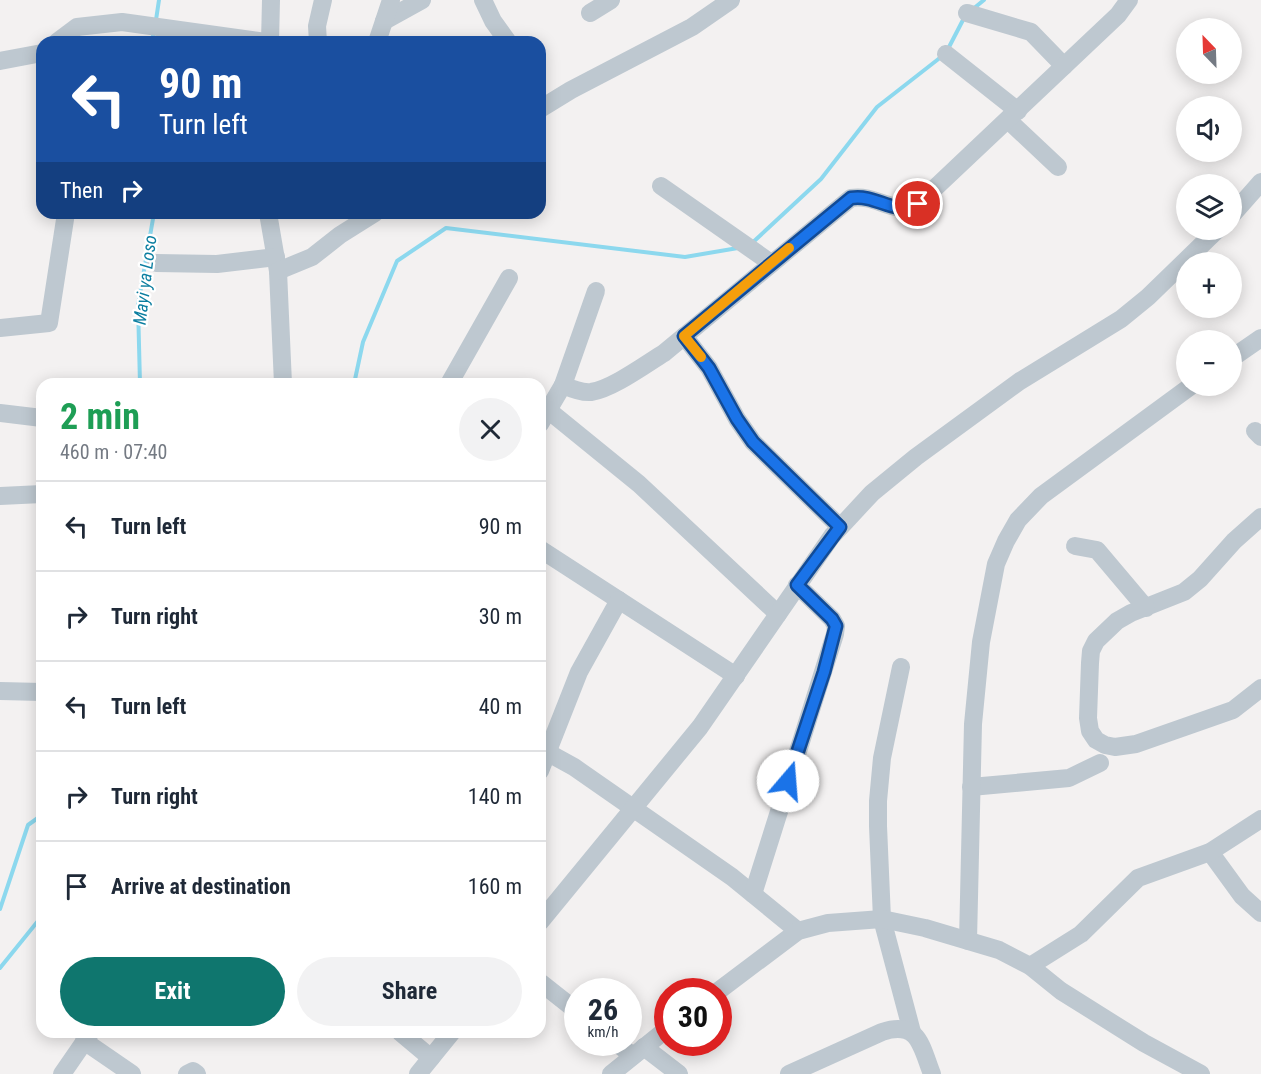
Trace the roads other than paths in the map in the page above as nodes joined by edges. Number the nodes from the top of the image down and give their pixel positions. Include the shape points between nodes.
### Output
1 (271, 0) edge
2 (322, 0) edge
3 (391, 0) edge
4 (422, 0) edge
5 (483, 0) edge
6 (611, 0) edge
7 (731, 0) edge
8 (1129, 0) edge
9 (590, 13) dead end
10 (967, 13) dead end
11 (384, 21) junction
12 (65, 36) edge
13 (224, 36) edge
14 (270, 36) edge
15 (318, 36) edge
16 (379, 36) edge
17 (504, 36) edge
18 (946, 54) dead end
19 (36, 57) edge
20 (0, 61) edge
21 (1064, 66) junction
22 (546, 105) edge
23 (1013, 115) junction
24 (1058, 167) dead end
25 (1261, 183) edge
26 (661, 186) dead end
27 (1242, 204) edge
28 (65, 219) edge
29 (269, 219) edge
30 (365, 219) edge
31 (1206, 240) edge
32 (156, 263) dead end
33 (771, 263) junction
34 (277, 264) junction
35 (509, 278) dead end
36 (596, 291) dead end
37 (0, 328) edge
38 (684, 336) junction
39 (1261, 338) edge
40 (1242, 351) edge
41 (283, 378) edge
42 (451, 378) edge
43 (563, 385) junction
44 (1177, 396) edge
45 (0, 413) edge
46 (546, 414) edge
47 (36, 418) edge
48 (546, 418) edge
49 (36, 494) edge
50 (0, 496) edge
51 (1261, 517) edge
52 (840, 527) junction
53 (1075, 546) dead end
54 (546, 553) edge
55 (797, 585) junction
56 (619, 600) junction
57 (1146, 608) junction
58 (778, 614) junction
59 (901, 667) dead end
60 (736, 676) junction
61 (1261, 688) edge
62 (0, 691) edge
63 (36, 692) edge
64 (546, 750) edge
65 (546, 760) edge
66 (1100, 764) dead end
67 (971, 787) junction
68 (633, 809) junction
69 (1261, 819) edge
70 (1210, 852) junction
71 (753, 894) junction
72 (1261, 913) edge
73 (546, 915) edge
74 (882, 919) junction
75 (798, 931) junction
76 (968, 940) junction
77 (1030, 966) junction
78 (732, 981) edge
79 (546, 987) edge
80 (564, 1001) edge
81 (912, 1032) junction
82 (87, 1038) edge
83 (90, 1038) edge
84 (407, 1038) edge
85 (447, 1038) edge
86 (654, 1039) edge
87 (642, 1049) edge
88 (642, 1054) edge
89 (633, 1056) edge
90 (431, 1058) junction
91 (62, 1074) edge
92 (132, 1074) edge
93 (187, 1074) edge
94 (197, 1074) edge
95 (418, 1074) edge
96 (611, 1074) edge
97 (679, 1074) edge
98 (789, 1074) edge
99 (932, 1074) edge
100 (1201, 1074) edge

1 - 14 street
2 - 15 street
3 - 11 street
4 - 11 street
5 - 17 street
6 - 9 street
7 - 22 street via 692,27
8 - 21 street
10 - 21 street via 1031,32
11 - 16 street
12 - 13 street via 77,27 122,22
18 - 23 street
19 - 20 street
21 - 23 street
23 - 24 street
23 - 33 street via 918,204 896,209 863,196 851,198
25 - 27 street
26 - 33 street
28 - 37 street via 49,323
29 - 34 street
30 - 34 street via 312,256
31 - 52 street via 1134,309 1020,381 916,457 872,493
32 - 34 street
33 - 38 street
34 - 41 street
35 - 42 street
36 - 43 street
38 - 43 street via 664,353 593,392
38 - 52 street via 704,361 753,442
39 - 40 street
43 - 46 street
44 - 67 street via 1041,496 1018,520 1006,540 996,564 981,642
45 - 47 street
48 - 58 street via 639,484
49 - 50 street
51 - 57 street via 1184,592
52 - 55 street
53 - 57 street via 1097,550
54 - 56 street
55 - 58 street
55 - 71 street via 832,619 835,634
56 - 60 street
56 - 64 street via 579,672
57 - 61 street via 1118,621 1091,651 1088,718 1096,740 1115,747 1136,744 1233,710
58 - 60 street
59 - 74 street via 882,758 878,801
60 - 68 street
62 - 63 street
65 - 68 street via 565,761
66 - 67 street via 1069,778
67 - 76 street
68 - 71 street
68 - 73 street
69 - 70 street
70 - 72 street via 1242,896
70 - 77 street via 1138,878 1081,934
71 - 75 street
74 - 75 street via 828,923
74 - 76 street
74 - 81 street
75 - 78 street
76 - 77 street
77 - 100 street via 1061,991
79 - 80 street
81 - 98 street via 895,1028 882,1032
81 - 99 street
82 - 91 street
83 - 92 street
84 - 90 street
85 - 90 street
86 - 87 street
88 - 97 street
89 - 96 street
90 - 95 street
93 - 94 street

